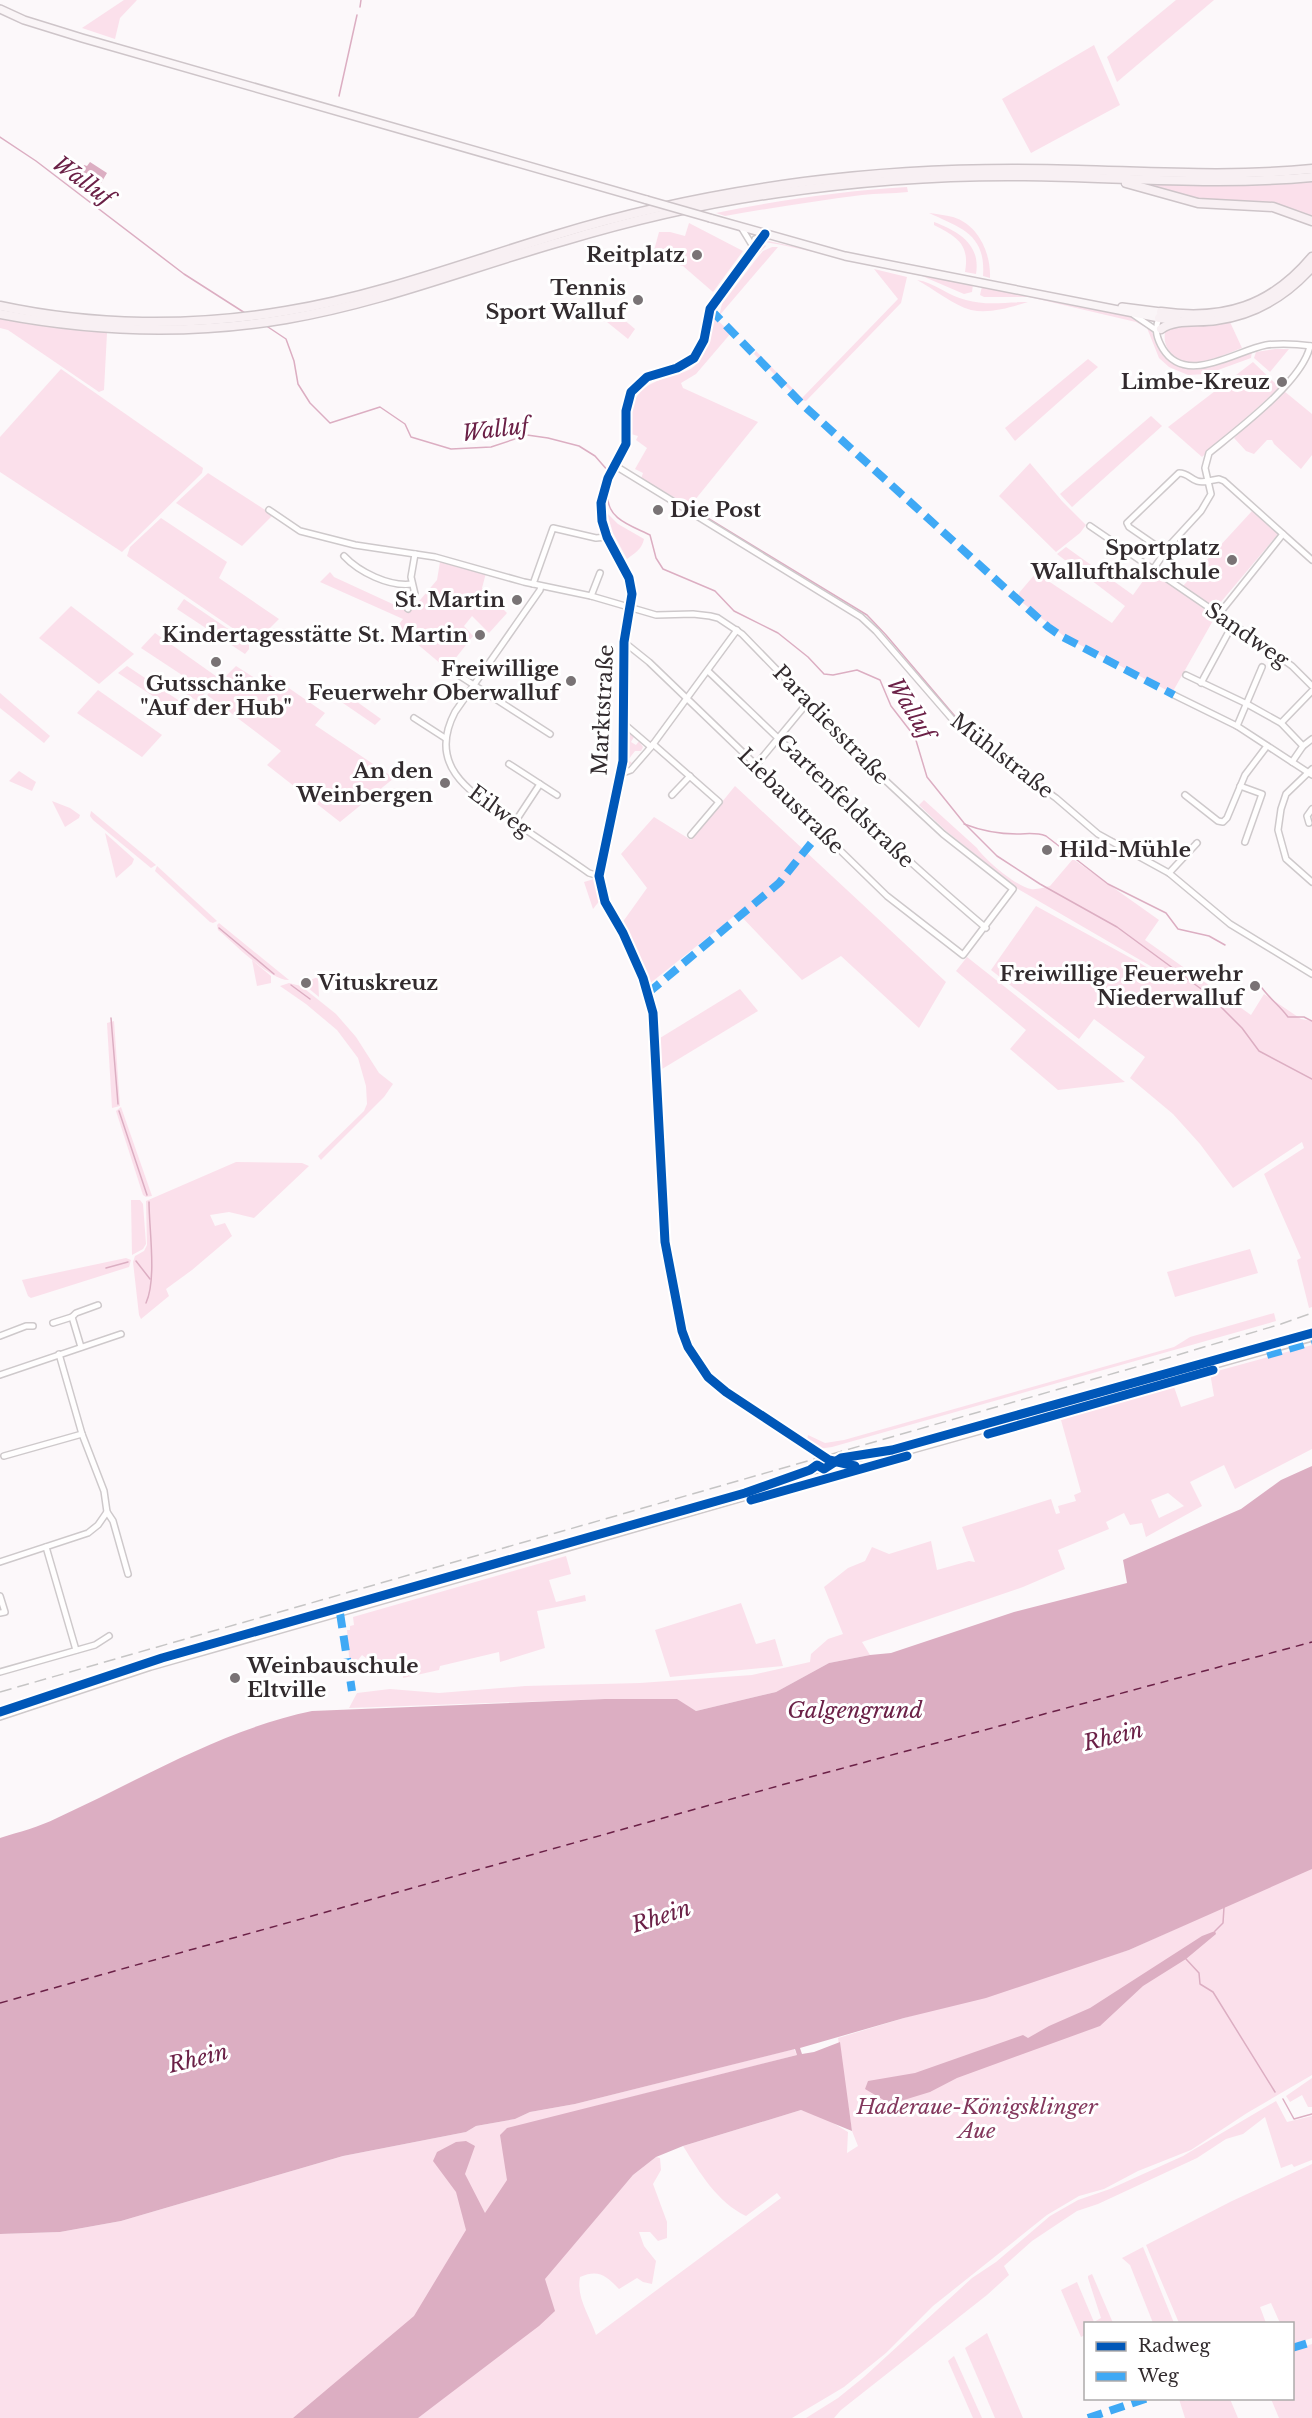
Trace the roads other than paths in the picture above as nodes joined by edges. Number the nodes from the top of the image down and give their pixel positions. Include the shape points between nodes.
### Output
1 (0, 9) edge
2 (1312, 169) edge
3 (1312, 177) edge
4 (1097, 178) junction
5 (1312, 221) edge
6 (741, 227) junction
7 (765, 234) junction
8 (751, 249) junction
9 (1312, 257) edge
10 (1312, 267) edge
11 (414, 283) junction
12 (1094, 304) junction
13 (0, 306) edge
14 (1130, 313) junction
15 (0, 314) edge
16 (1161, 316) junction
17 (1201, 322) junction
18 (98, 323) junction
19 (1158, 330) junction
20 (1311, 346) edge
21 (612, 470) junction
22 (1208, 481) junction
23 (269, 510) dead end
24 (1090, 526) dead end
25 (1283, 534) junction
26 (608, 537) junction
27 (1164, 549) junction
28 (415, 554) junction
29 (344, 556) dead end
30 (1312, 560) edge
31 (1154, 568) dead end
32 (600, 573) dead end
33 (412, 584) junction
34 (533, 584) junction
35 (541, 586) junction
36 (591, 596) junction
37 (408, 609) dead end
38 (630, 609) junction
39 (1219, 614) junction
40 (1233, 624) junction
41 (737, 630) junction
42 (624, 642) junction
43 (1262, 667) dead end
44 (449, 669) dead end
45 (708, 670) junction
46 (1186, 675) dead end
47 (1201, 683) junction
48 (472, 685) junction
49 (1312, 686) edge
50 (1312, 691) edge
51 (1173, 695) dead end
52 (686, 699) junction
53 (809, 701) junction
54 (1247, 704) junction
55 (414, 718) dead end
56 (623, 723) junction
57 (1281, 723) junction
58 (1238, 726) junction
59 (550, 734) dead end
60 (445, 738) junction
61 (779, 739) junction
62 (1312, 740) edge
63 (652, 745) junction
64 (1267, 746) junction
65 (1303, 746) junction
66 (1292, 762) junction
67 (509, 764) dead end
68 (756, 765) junction
69 (1311, 772) edge
70 (620, 774) junction
71 (690, 776) junction
72 (540, 784) junction
73 (1240, 786) junction
74 (557, 795) dead end
75 (672, 795) dead end
76 (1185, 795) dead end
77 (1312, 809) edge
78 (515, 822) junction
79 (1309, 824) dead end
80 (691, 836) dead end
81 (1245, 842) dead end
82 (1197, 843) dead end
83 (1169, 873) junction
84 (599, 876) junction
85 (1312, 882) edge
86 (986, 928) junction
87 (1312, 974) edge
88 (98, 1305) dead end
89 (72, 1317) junction
90 (53, 1323) dead end
91 (33, 1326) dead end
92 (121, 1334) dead end
93 (0, 1336) edge
94 (1312, 1338) edge
95 (81, 1347) junction
96 (59, 1354) junction
97 (0, 1375) edge
98 (82, 1434) junction
99 (4, 1456) dead end
100 (826, 1459) junction
101 (855, 1466) junction
102 (832, 1472) junction
103 (816, 1477) junction
104 (107, 1512) junction
105 (46, 1548) junction
106 (0, 1562) edge
107 (128, 1574) dead end
108 (0, 1596) edge
109 (0, 1613) edge
110 (109, 1636) dead end
111 (76, 1650) junction
112 (0, 1672) edge
113 (0, 1717) edge

1 - 6 main road, bridge via 75,36
2 - 11 highway via 1223,174 972,169 822,179 655,208 560,234
3 - 4 highway via 1223,181
4 - 5 highway via 1208,204 1273,207
4 - 11 highway via 949,177 773,194 615,226
6 - 7 main road
6 - 8 street
7 - 8 street, Marktstraße
7 - 12 main road via 845,256
8 - 21 street, Marktstraße via 710,309 704,340 694,358 647,377 631,392 626,411 626,444
9 - 16 highway via 1276,291 1239,309
10 - 17 highway via 1263,307
11 - 18 highway via 332,310 262,322 192,328
12 - 14 main road
12 - 16 main road
13 - 18 highway
14 - 16 main road
14 - 19 street
15 - 18 highway
16 - 17 highway
16 - 19 street
17 - 19 highway via 1172,324
19 - 20 street via 1171,358 1192,366 1265,345
20 - 22 street via 1304,363 1284,388 1209,453 1205,468
21 - 26 street, Marktstraße via 601,503
21 - 83 street, Mühlstraße via 861,617 953,720 990,752 1056,798 1098,834
22 - 25 street via 1222,479
22 - 27 street via 1210,494 1201,511
22 - 27 street via 1197,482 1179,473 1128,521 1129,527
23 - 28 street, Paradiesstraße via 300,531
24 - 39 street, Sandweg
25 - 30 street
25 - 39 street
26 - 34 street via 553,528
26 - 38 street, Marktstraße via 629,578
27 - 31 street
28 - 33 street
28 - 34 street, Paradiesstraße
29 - 33 street via 361,571
32 - 36 street
33 - 37 street via 415,594
34 - 35 street, Paradiesstraße
35 - 36 street, Paradiesstraße
35 - 48 street
36 - 38 street, Paradiesstraße
38 - 41 street, Paradiesstraße via 656,615 710,616
38 - 42 street, Marktstraße
39 - 40 street, Sandweg
40 - 47 street
40 - 49 street, Sandweg via 1292,666
41 - 45 street
41 - 53 street, Paradiesstraße
42 - 52 street, Liebaustraße
42 - 56 street, Marktstraße
43 - 54 street
44 - 48 street
45 - 52 street
45 - 61 street, Gartenfeldstraße
46 - 47 street
47 - 54 street
48 - 59 street
48 - 60 street via 450,720
50 - 57 street
51 - 58 street
52 - 63 street
52 - 68 street, Liebaustraße
53 - 61 street
53 - 86 street, Paradiesstraße via 872,768 1013,889
54 - 57 street
54 - 58 street
55 - 60 street
56 - 63 street
56 - 70 street, Marktstraße
57 - 65 street
58 - 64 street
60 - 78 street, Eilweg via 450,764 461,783
61 - 68 street
61 - 86 street, Gartenfeldstraße via 915,868
62 - 65 street
63 - 70 street via 631,770
63 - 71 street
64 - 66 street
64 - 73 street
65 - 66 street
66 - 69 street
67 - 72 street
68 - 86 street, Liebaustraße via 887,896 963,955
69 - 85 street via 1287,794 1278,830 1289,864
70 - 84 street, Marktstraße
71 - 75 street
71 - 80 street via 719,802
72 - 74 street
72 - 78 street
73 - 76 street via 1223,822
73 - 81 street via 1262,794
77 - 79 street via 1307,816
78 - 84 street, Eilweg
82 - 83 street
83 - 87 street, Mühlstraße via 1230,924
84 - 100 street, Marktstraße via 605,902 648,993 655,1024 666,1252 688,1347 719,1387
88 - 89 street
89 - 90 street
89 - 95 street
91 - 93 street
92 - 95 street
94 - 101 street
95 - 96 street
96 - 97 street
96 - 98 street
98 - 99 street
98 - 104 street via 104,1491
100 - 101 street
100 - 102 street
100 - 103 street
101 - 102 street
102 - 103 street
103 - 113 street via 151,1667
104 - 105 street via 88,1533
104 - 107 street
105 - 106 street
105 - 111 street
108 - 109 street via 5,1612
110 - 111 street
111 - 112 street

